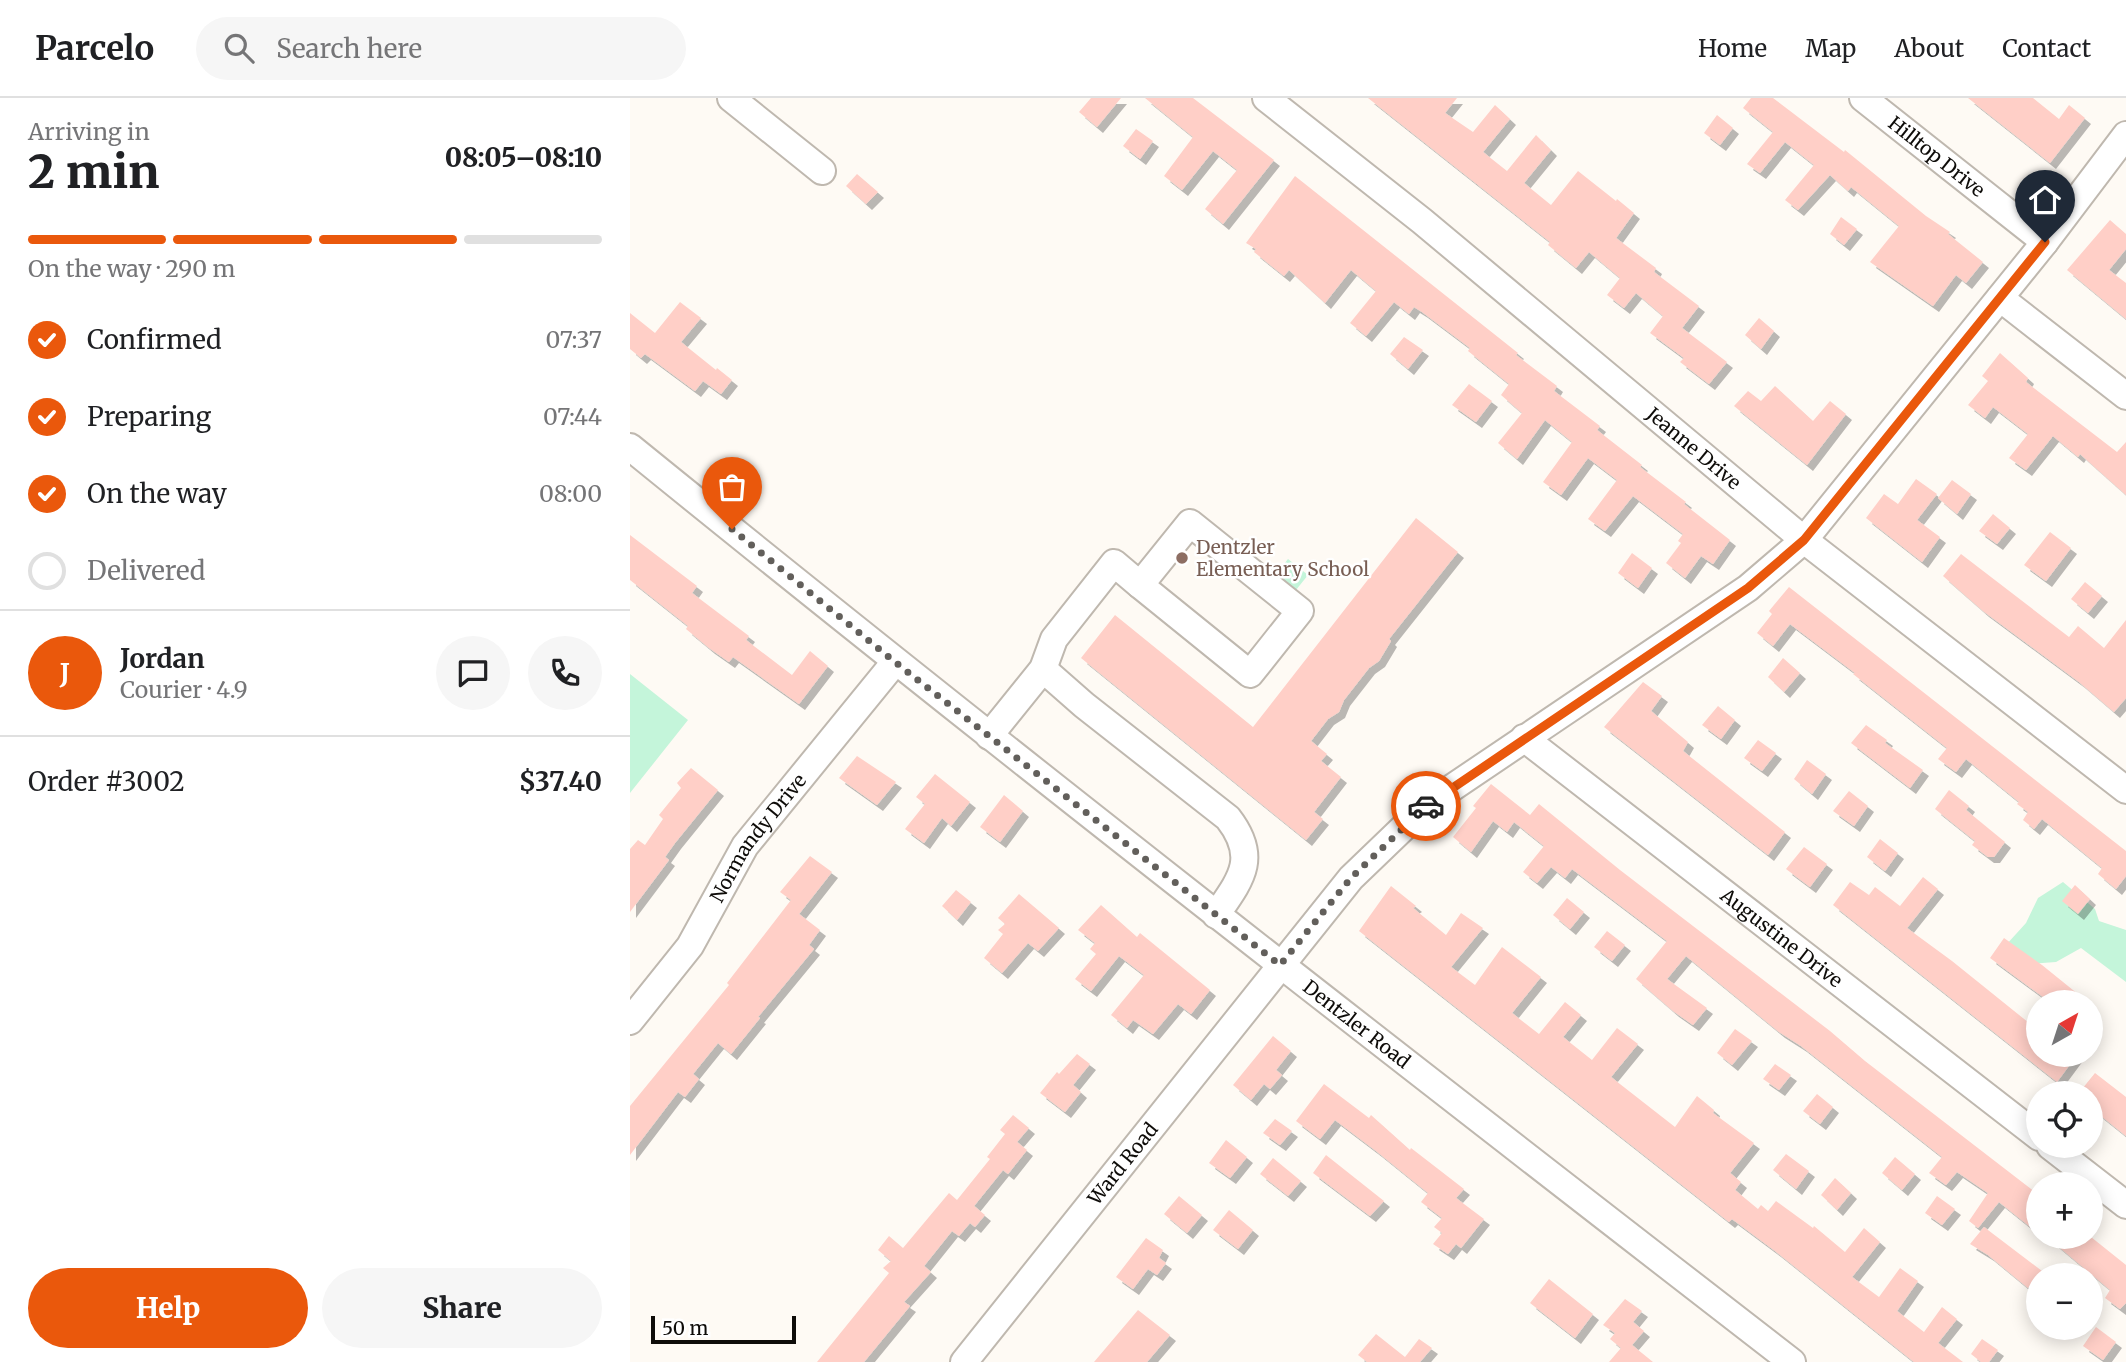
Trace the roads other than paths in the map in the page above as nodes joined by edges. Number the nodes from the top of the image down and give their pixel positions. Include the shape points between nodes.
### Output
1 (730, 98) edge
2 (1266, 98) edge
3 (1863, 98) edge
4 (2126, 135) edge
5 (822, 171) dead end
6 (2045, 242) junction
7 (2000, 298) junction
8 (2126, 396) edge
9 (630, 447) edge
10 (1804, 540) junction
11 (1140, 585) junction
12 (895, 662) junction
13 (1043, 669) junction
14 (989, 736) junction
15 (1524, 738) junction
16 (2126, 790) edge
17 (1216, 915) junction
18 (1280, 965) junction
19 (630, 1021) edge
20 (2026, 1127) edge
21 (2065, 1158) edge
22 (2126, 1205) edge
23 (964, 1362) edge
24 (1792, 1362) edge

1 - 5 street
2 - 10 street, Jeanne Drive via 1422,221
3 - 6 street, Hilltop Drive
4 - 6 street, Ward Road
6 - 7 street, Ward Road
7 - 8 street
7 - 10 street, Ward Road
9 - 12 street, Dentzler Road
10 - 15 street, Ward Road via 1748,588
10 - 16 street, Jeanne Drive
11 - 11 street via 1190,523 1300,611 1250,674
11 - 13 street via 1114,563 1054,639
12 - 14 street, Dentzler Road
12 - 19 street, Normandy Drive via 745,846 690,946
13 - 14 street
13 - 17 street via 1228,818 1241,835 1246,854 1241,873
14 - 17 street, Dentzler Road
15 - 18 street, Ward Road via 1428,804 1351,878
15 - 20 street, Augustine Drive
17 - 18 street, Dentzler Road
18 - 23 street, Ward Road
18 - 24 street, Dentzler Road
21 - 22 street

